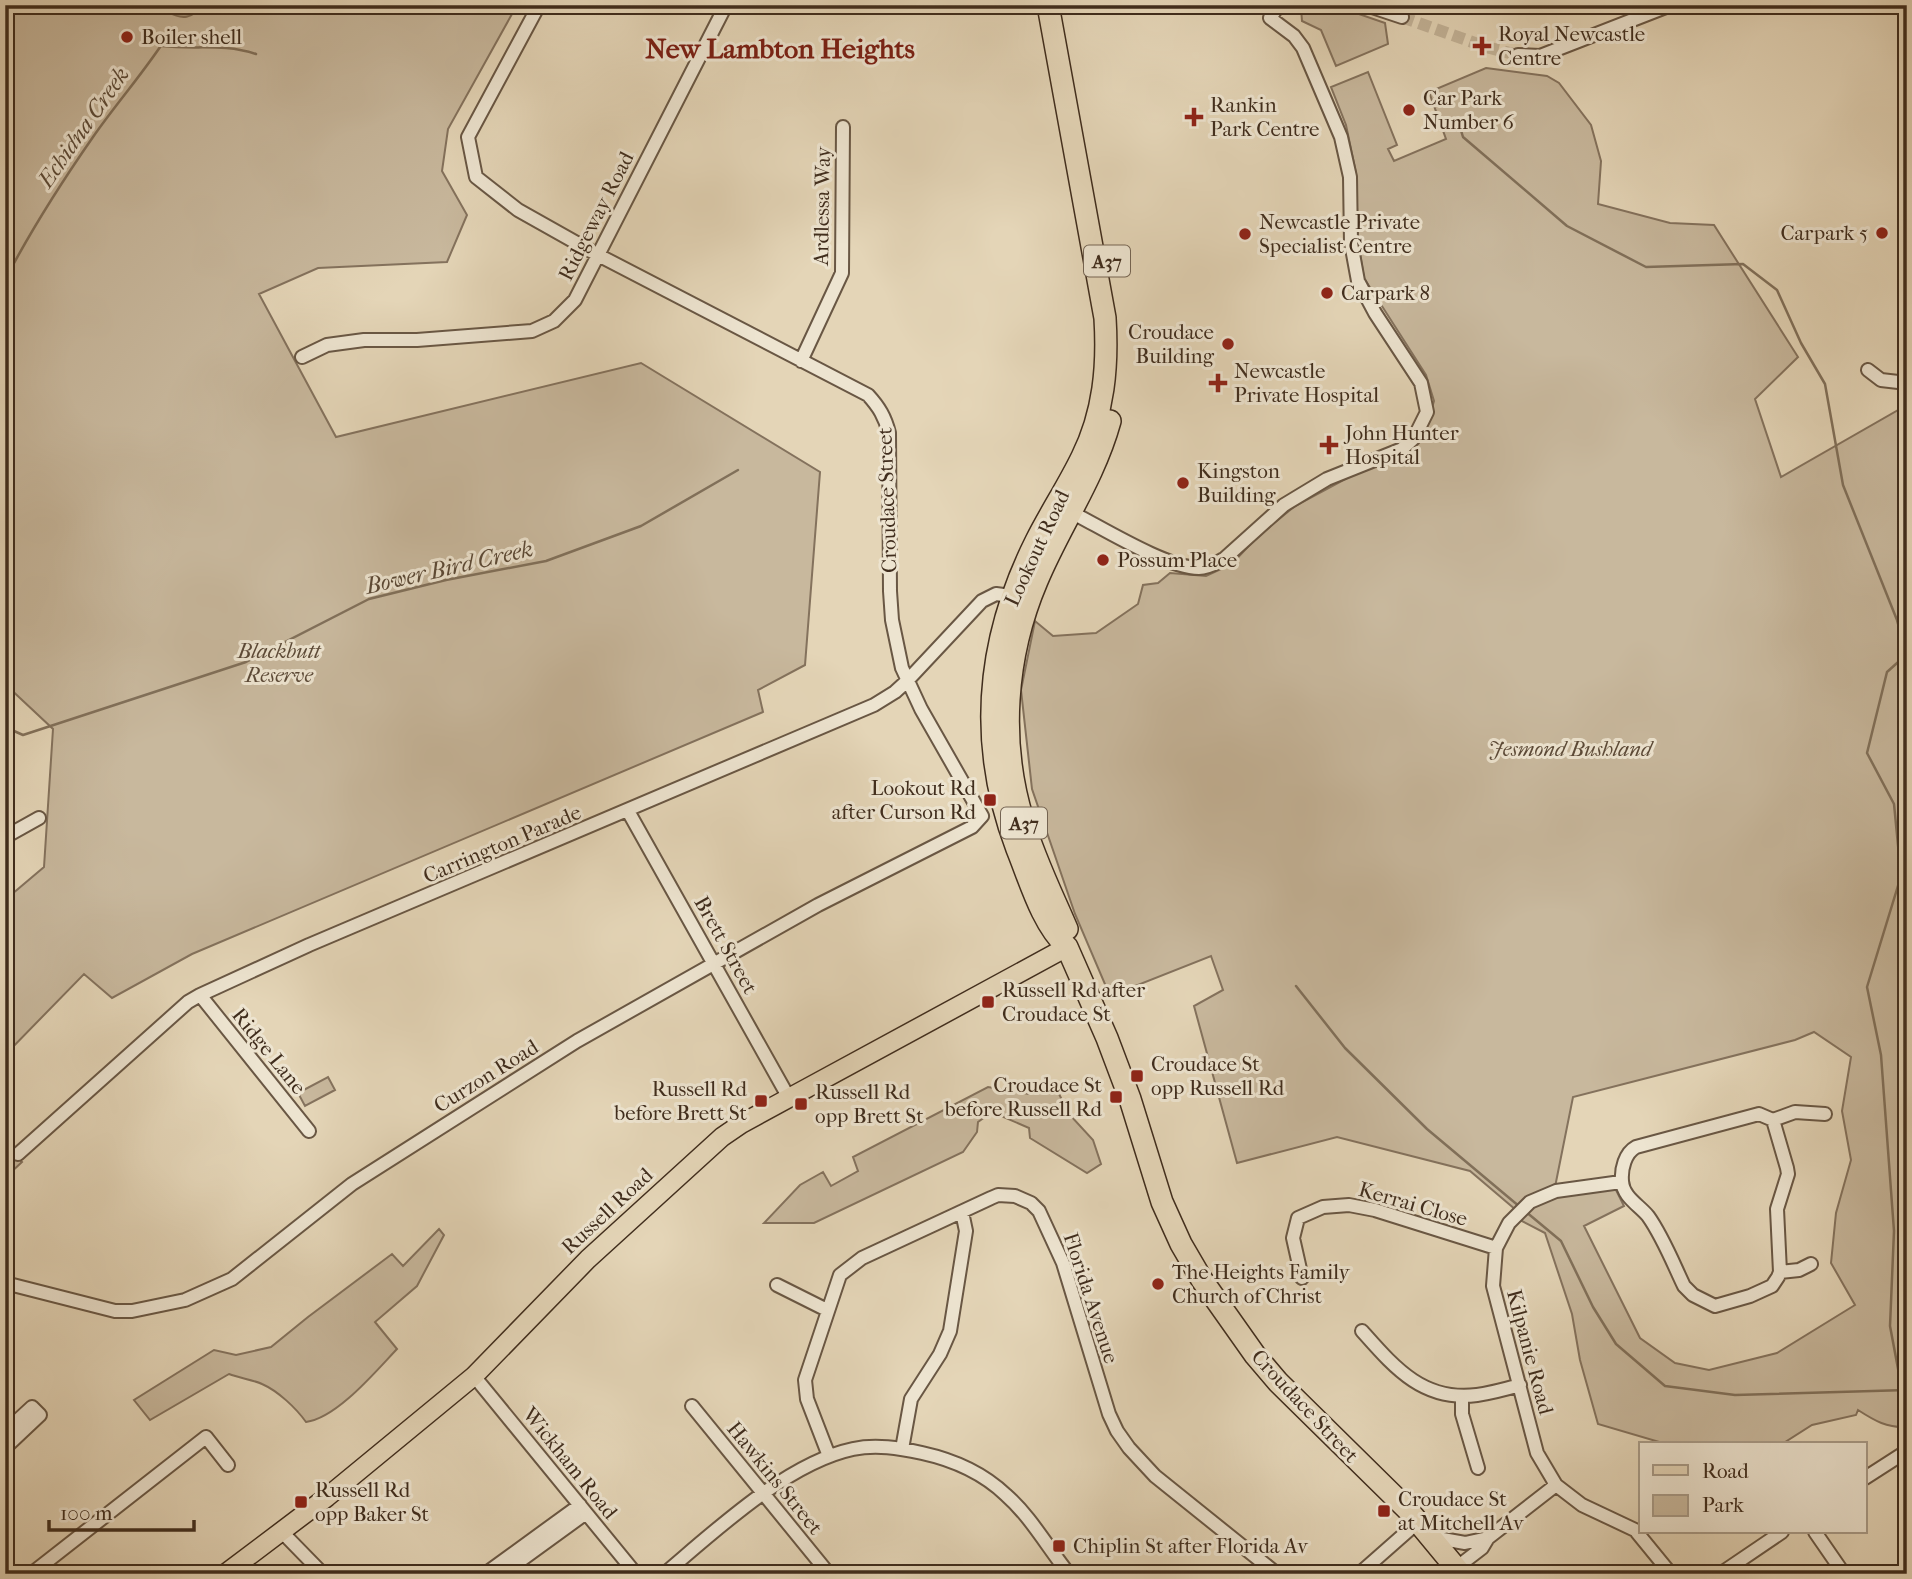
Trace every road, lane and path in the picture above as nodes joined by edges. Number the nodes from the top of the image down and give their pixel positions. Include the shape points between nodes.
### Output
1 (539, 5) edge
2 (726, 5) edge
3 (1048, 5) edge
4 (1061, 5) edge
5 (1279, 5) edge
6 (1366, 5) edge
7 (1671, 5) edge
8 (1402, 17) tunnel mouth
9 (1518, 55) tunnel mouth
10 (843, 127) dead end
11 (598, 255) junction
12 (302, 357) dead end
13 (801, 361) junction
14 (1868, 370) dead end
15 (1907, 383) edge
16 (1064, 508) junction
17 (1011, 596) junction
18 (907, 681) junction
19 (628, 811) junction
20 (982, 816) joint
21 (39, 818) dead end
22 (5, 838) edge
23 (1050, 925) junction
24 (1067, 947) junction
25 (715, 965) junction
26 (1034, 965) junction
27 (200, 995) junction
28 (789, 1098) junction
29 (1825, 1114) dead end
30 (1773, 1120) junction
31 (309, 1131) dead end
32 (18, 1154) dead end
33 (1621, 1182) junction
34 (962, 1212) junction
35 (1496, 1248) junction
36 (1811, 1264) dead end
37 (1780, 1272) junction
38 (1302, 1278) dead end
39 (5, 1283) edge
40 (777, 1285) dead end
41 (827, 1310) junction
42 (1362, 1331) dead end
43 (474, 1376) junction
44 (1520, 1385) junction
45 (1462, 1396) junction
46 (692, 1406) dead end
47 (5, 1432) edge
48 (5, 1448) edge
49 (902, 1448) junction
50 (1907, 1451) edge
51 (829, 1456) junction
52 (228, 1465) dead end
53 (1478, 1468) dead end
54 (1867, 1477) edge
55 (1556, 1485) junction
56 (763, 1493) junction
57 (583, 1509) junction
58 (1425, 1529) junction
59 (281, 1531) junction
60 (1779, 1534) edge
61 (1816, 1534) edge
62 (1489, 1538) junction
63 (1458, 1571) edge
64 (31, 1574) edge
65 (225, 1574) edge
66 (323, 1574) edge
67 (485, 1574) edge
68 (502, 1574) edge
69 (636, 1574) edge
70 (663, 1574) edge
71 (829, 1574) edge
72 (1069, 1574) edge
73 (1277, 1574) edge
74 (1359, 1574) edge
75 (1671, 1574) edge
76 (1720, 1574) edge
77 (1844, 1574) edge

1 - 11 street, Croudace Street via 468,137 476,177 518,210
2 - 11 street, Ridgeway Road
3 - 16 highway, Lookout Road / A37 via 1105,318 1107,354 1097,419
4 - 16 highway, Lookout Road / A37 via 1117,316 1119,351 1110,424 1097,463
5 - 16 street via 1270,18 1303,48 1336,125 1350,177 1351,243 1358,281 1421,383 1427,412 1414,438 1402,449 1327,479 1284,505 1212,565 1200,568 1171,563
6 - 8 street
7 - 9 street via 1540,57
10 - 13 street, Ardlessa Way via 842,273
11 - 12 street, Ridgeway Road via 575,300 554,321 532,331 364,340 327,345
11 - 13 street, Croudace Street
13 - 18 street, Croudace Street via 868,395 886,419 891,610
14 - 15 street via 1881,380
16 - 17 highway, Lookout Road / A37 via 1035,542
16 - 24 highway, Lookout Road / A37 via 1013,655 1009,740 1023,820 1068,932
17 - 18 street, Carrington Parade via 996,594 982,601
17 - 23 highway, Lookout Road / A37 via 997,649 991,734 995,770 1010,830
18 - 19 street, Carrington Parade via 874,705
18 - 20 street, Croudace Street
19 - 25 street, Brett Street
19 - 27 street, Carrington Parade
20 - 25 street, Curzon Road via 972,827 818,905
21 - 22 street
23 - 24 highway, Lookout Road / A37
23 - 26 main road via 1046,947
24 - 26 main road, Russell Road
24 - 58 highway, Croudace Street / A37 via 1107,1038 1162,1202 1202,1280 1278,1382
25 - 28 street, Brett Street
25 - 39 street, Curzon Road via 577,1041 352,1184 232,1279 209,1291 185,1300 115,1311
26 - 28 main road, Russell Road
27 - 31 street, Ridge Lane
27 - 32 street, Carrington Parade
28 - 43 main road, Russell Road via 713,1145 588,1259
29 - 30 street via 1794,1112
30 - 33 street via 1759,1114 1636,1147 1626,1157
30 - 37 street via 1788,1174 1777,1209
33 - 35 street, Kilpanie Road via 1556,1191 1530,1202 1509,1223
33 - 37 street via 1650,1220 1693,1295 1720,1306 1772,1286
34 - 41 street, Florida Avenue via 854,1262 841,1275
34 - 49 street via 966,1231 950,1331 911,1399
34 - 73 street, Florida Avenue via 1006,1195 1023,1199 1039,1211 1063,1263 1117,1431 1155,1476
35 - 38 street, Kerrai Close via 1374,1210 1335,1205 1298,1218 1293,1238
35 - 44 street, Kilpanie Road via 1493,1286
36 - 37 street
40 - 41 street
41 - 51 street, Florida Avenue via 805,1388
42 - 45 street via 1405,1376 1432,1390
43 - 57 street, Wickham Road
43 - 59 main road, Russell Road
44 - 45 street
44 - 55 street, Kilpanie Road via 1537,1453
45 - 53 street via 1462,1413
46 - 56 street, Hawkins Street
47 - 48 street via 32,1407 40,1415
49 - 51 street via 855,1448
49 - 72 street via 958,1463 997,1487
50 - 54 street
51 - 56 street
52 - 64 street via 206,1437
55 - 62 street
55 - 75 street via 1582,1505 1635,1530
56 - 70 street
56 - 71 street, Hawkins Street
57 - 67 street
57 - 68 street
57 - 69 street, Wickham Road
58 - 62 street via 1465,1543
58 - 63 highway, Croudace Street / A37
58 - 74 street
59 - 65 main road, Russell Road
59 - 66 street
60 - 76 street
61 - 77 street
62 - 63 street

